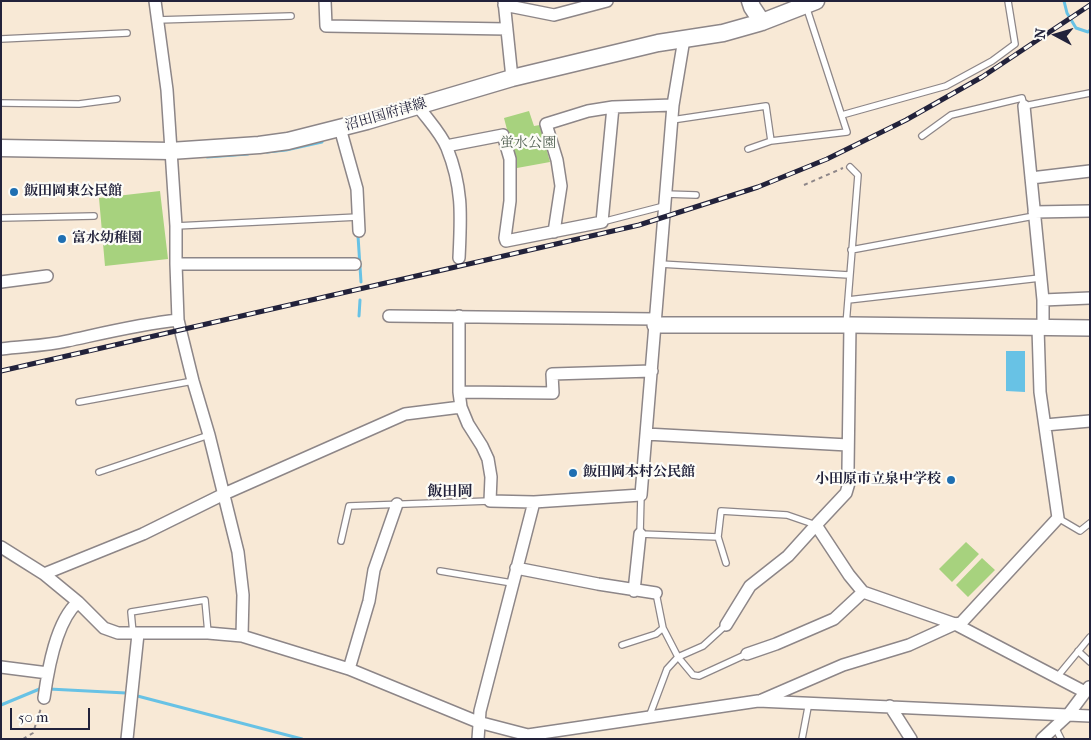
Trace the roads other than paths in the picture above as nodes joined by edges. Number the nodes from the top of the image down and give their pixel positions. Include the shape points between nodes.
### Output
1 (155, 1) edge
2 (325, 1) edge
3 (750, 1) edge
4 (761, 1) edge
5 (1008, 1) edge
6 (601, 2) edge
7 (504, 3) edge
8 (811, 4) edge
9 (292, 16) dead end
10 (157, 20) junction
11 (762, 22) junction
12 (507, 29) junction
13 (127, 33) dead end
14 (1, 38) edge
15 (684, 39) junction
16 (512, 78) junction
17 (1090, 93) edge
18 (118, 99) dead end
19 (1, 103) edge
20 (673, 105) junction
21 (418, 106) junction
22 (1024, 106) junction
23 (613, 107) junction
24 (842, 115) junction
25 (672, 120) junction
26 (340, 128) junction
27 (922, 136) dead end
28 (771, 141) junction
29 (446, 146) junction
30 (1, 148) edge
31 (748, 149) dead end
32 (170, 151) junction
33 (850, 167) road end
34 (1090, 171) edge
35 (1032, 178) junction
36 (665, 194) junction
37 (696, 195) dead end
38 (664, 206) junction
39 (1090, 211) edge
40 (1034, 214) junction
41 (94, 216) dead end
42 (358, 216) junction
43 (1, 218) edge
44 (602, 222) junction
45 (176, 226) junction
46 (359, 231) dead end
47 (554, 232) junction
48 (851, 250) junction
49 (459, 258) dead end
50 (176, 264) junction
51 (355, 264) dead end
52 (660, 264) junction
53 (849, 275) junction
54 (47, 276) dead end
55 (1040, 278) junction
56 (1, 282) edge
57 (1090, 298) edge
58 (848, 300) junction
59 (1043, 300) junction
60 (389, 316) dead end
61 (459, 316) junction
62 (178, 320) junction
63 (655, 322) junction
64 (848, 325) junction
65 (1041, 328) junction
66 (1090, 328) edge
67 (1, 349) edge
68 (652, 370) junction
69 (193, 381) junction
70 (459, 392) junction
71 (79, 402) dead end
72 (461, 407) junction
73 (1090, 421) edge
74 (1045, 425) junction
75 (646, 434) junction
76 (210, 435) junction
77 (848, 445) junction
78 (99, 472) dead end
79 (224, 494) junction
80 (641, 495) junction
81 (490, 502) junction
82 (534, 502) junction
83 (397, 504) junction
84 (1058, 518) junction
85 (1090, 523) edge
86 (816, 525) junction
87 (640, 534) junction
88 (718, 537) junction
89 (341, 541) dead end
90 (1, 547) edge
91 (726, 563) dead end
92 (516, 568) junction
93 (440, 572) dead end
94 (44, 574) junction
95 (512, 583) junction
96 (634, 591) junction
97 (863, 592) junction
98 (656, 593) joint
99 (78, 602) junction
100 (955, 624) junction
101 (726, 625) joint
102 (662, 628) junction
103 (208, 633) junction
104 (135, 634) junction
105 (242, 636) junction
106 (1090, 637) edge
107 (622, 645) dead end
108 (1078, 651) junction
109 (747, 654) joint
110 (678, 658) junction
111 (1090, 662) edge
112 (1, 668) edge
113 (349, 669) junction
114 (1057, 677) junction
115 (1087, 689) edge
116 (758, 701) junction
117 (809, 702) junction
118 (890, 706) junction
119 (1068, 715) junction
120 (1090, 716) edge
121 (649, 717) junction
122 (478, 722) junction
123 (1055, 727) junction
124 (517, 735) edge
125 (127, 739) edge
126 (478, 739) edge
127 (802, 739) edge
128 (911, 739) edge
129 (1042, 739) edge
130 (1061, 739) edge

1 - 10 street
2 - 12 street via 326,26
3 - 11 main road
4 - 11 main road
5 - 24 lane via 1015,44 992,61 946,86
6 - 7 street via 554,15
7 - 12 street
8 - 11 main road, 沼田国府津線
8 - 24 lane
9 - 10 lane
10 - 32 street via 167,90
11 - 15 main road, 沼田国府津線
12 - 16 street
13 - 14 lane
15 - 16 main road, 沼田国府津線
15 - 20 street
16 - 21 main road, 沼田国府津線
17 - 22 lane
18 - 19 lane via 79,104
20 - 23 street
20 - 25 street
21 - 26 main road, 沼田国府津線
21 - 29 street
22 - 27 lane via 1022,98 951,115
22 - 35 street
23 - 44 street
23 - 47 street via 546,124 561,186
24 - 28 lane via 847,132
25 - 28 lane via 766,106
25 - 36 street
26 - 32 main road, 沼田国府津線 via 273,144
26 - 42 street via 357,190
28 - 31 lane
29 - 47 street via 503,135 510,159 506,241
29 - 49 street via 460,190
30 - 32 main road, 沼田国府津線
32 - 45 street
33 - 48 lane via 858,176
34 - 35 street
35 - 40 street
36 - 37 lane
36 - 38 street
38 - 44 lane
38 - 52 street
39 - 40 street
40 - 48 lane
40 - 55 street
41 - 43 lane
42 - 45 lane
42 - 46 street
44 - 47 street
45 - 50 street
48 - 53 lane
50 - 51 street
50 - 62 street
52 - 53 lane
52 - 63 street
53 - 58 lane
54 - 56 street
55 - 58 lane
55 - 59 street
57 - 59 street
58 - 64 lane
59 - 65 street
60 - 61 street
61 - 63 street
61 - 70 street
62 - 67 street via 92,334 66,342
62 - 69 street
63 - 64 street
63 - 68 street
64 - 65 street
64 - 77 street
65 - 66 street
65 - 74 street via 1040,392
68 - 70 street via 552,374 553,392
68 - 75 street
69 - 71 lane
69 - 76 street
70 - 72 street
72 - 79 street via 405,414
72 - 81 street via 488,459
73 - 74 street
74 - 84 street
75 - 77 street
75 - 80 street
76 - 78 lane
76 - 79 street
77 - 86 street via 849,484 846,493
79 - 94 street via 142,534
79 - 105 street via 238,552 243,595
80 - 82 street
80 - 87 lane
81 - 82 street
81 - 83 lane
82 - 92 street
83 - 89 lane via 349,506
83 - 113 street via 374,570 369,601
84 - 85 lane via 1080,531
84 - 100 street via 961,623
86 - 88 lane via 787,515 720,511
86 - 97 street
86 - 101 street via 788,556 750,586
87 - 88 lane
87 - 96 street
88 - 91 lane
90 - 94 street
92 - 95 street
92 - 96 street
93 - 95 lane
94 - 99 street
95 - 122 street
96 - 98 street
97 - 100 street
97 - 109 street via 834,619
98 - 102 lane
99 - 104 street via 104,628
99 - 112 street via 71,608 59,631 45,687
100 - 114 street
100 - 116 street via 908,645 843,665
101 - 110 lane via 703,646
102 - 107 lane via 656,634
102 - 110 lane
103 - 104 street
103 - 104 lane via 205,600 131,612
103 - 105 street
104 - 125 street
105 - 113 street
106 - 108 lane
108 - 111 lane
108 - 114 lane
109 - 110 lane via 699,676 692,676
110 - 121 lane via 667,669
113 - 122 street
114 - 115 street
115 - 119 street
116 - 117 street
116 - 121 street
117 - 118 street
117 - 127 lane
118 - 119 street
118 - 128 street
119 - 120 street
119 - 123 street
121 - 124 street
122 - 124 street
122 - 126 street
123 - 129 street
123 - 130 lane

